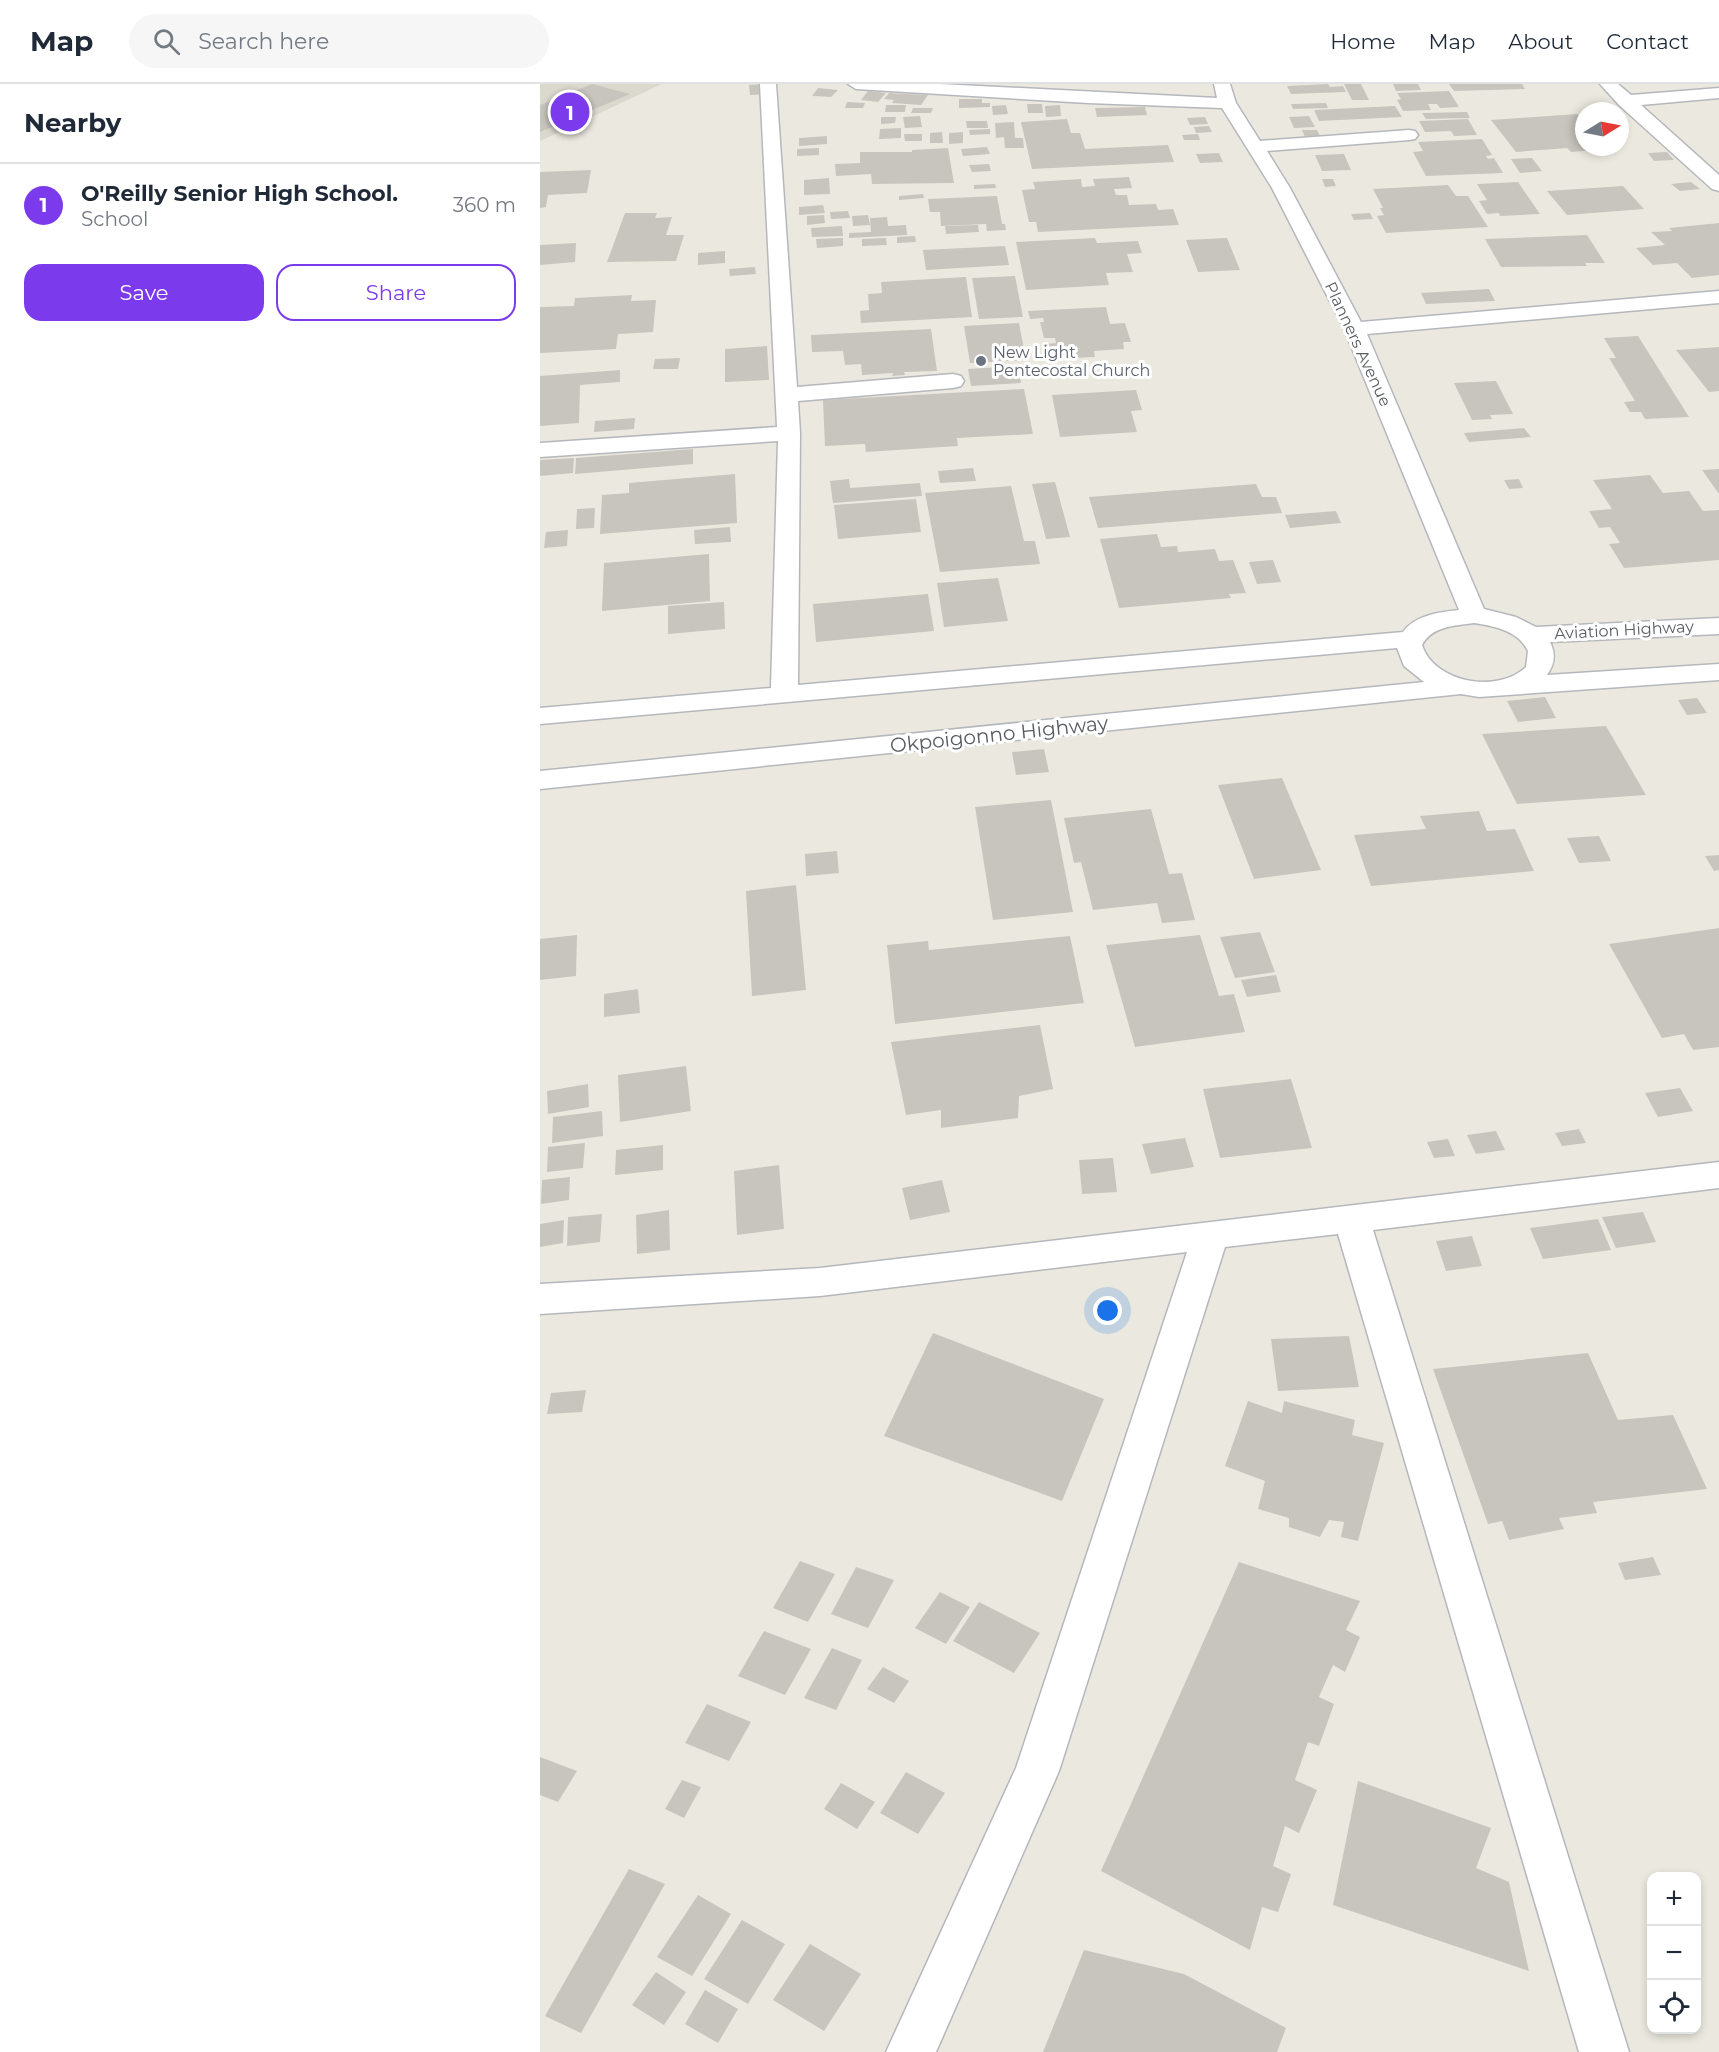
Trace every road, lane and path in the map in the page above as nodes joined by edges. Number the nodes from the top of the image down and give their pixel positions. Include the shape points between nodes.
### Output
1 (768, 84) edge
2 (856, 84) edge
3 (1608, 84) edge
4 (1719, 93) edge
5 (1224, 94) edge
6 (1625, 101) junction
7 (1408, 135) dead end
8 (1254, 147) junction
9 (1719, 186) edge
10 (1719, 297) edge
11 (1354, 328) junction
12 (953, 381) dead end
13 (786, 395) junction
14 (789, 433) junction
15 (540, 450) edge
16 (1474, 615) junction
17 (1719, 626) edge
18 (1530, 635) junction
19 (1411, 639) junction
20 (1719, 672) edge
21 (1517, 685) junction
22 (1458, 687) junction
23 (784, 694) junction
24 (540, 716) edge
25 (540, 780) edge
26 (1719, 1175) edge
27 (1351, 1217) junction
28 (1211, 1235) junction
29 (540, 1299) edge
30 (911, 2052) edge
31 (1604, 2052) edge

1 - 13 street
2 - 5 street via 1088,98
3 - 6 street
4 - 6 street
5 - 8 street, Planners Avenue
6 - 9 street
7 - 8 street
8 - 11 street, Planners Avenue via 1281,188
10 - 11 street
11 - 16 street, Planners Avenue
12 - 13 street
13 - 14 street
14 - 15 street
14 - 23 street
16 - 18 street via 1505,622
16 - 19 street via 1433,620
17 - 18 street, Aviation Highway
18 - 21 street via 1543,657 1531,677
19 - 22 street via 1408,650 1413,662 1439,681
19 - 23 street
20 - 21 street
21 - 22 street via 1479,690
22 - 25 street, Okpoigonno Highway
23 - 24 street
26 - 27 street
27 - 28 street
27 - 31 street
28 - 29 street via 820,1282
28 - 30 street via 1037,1771

